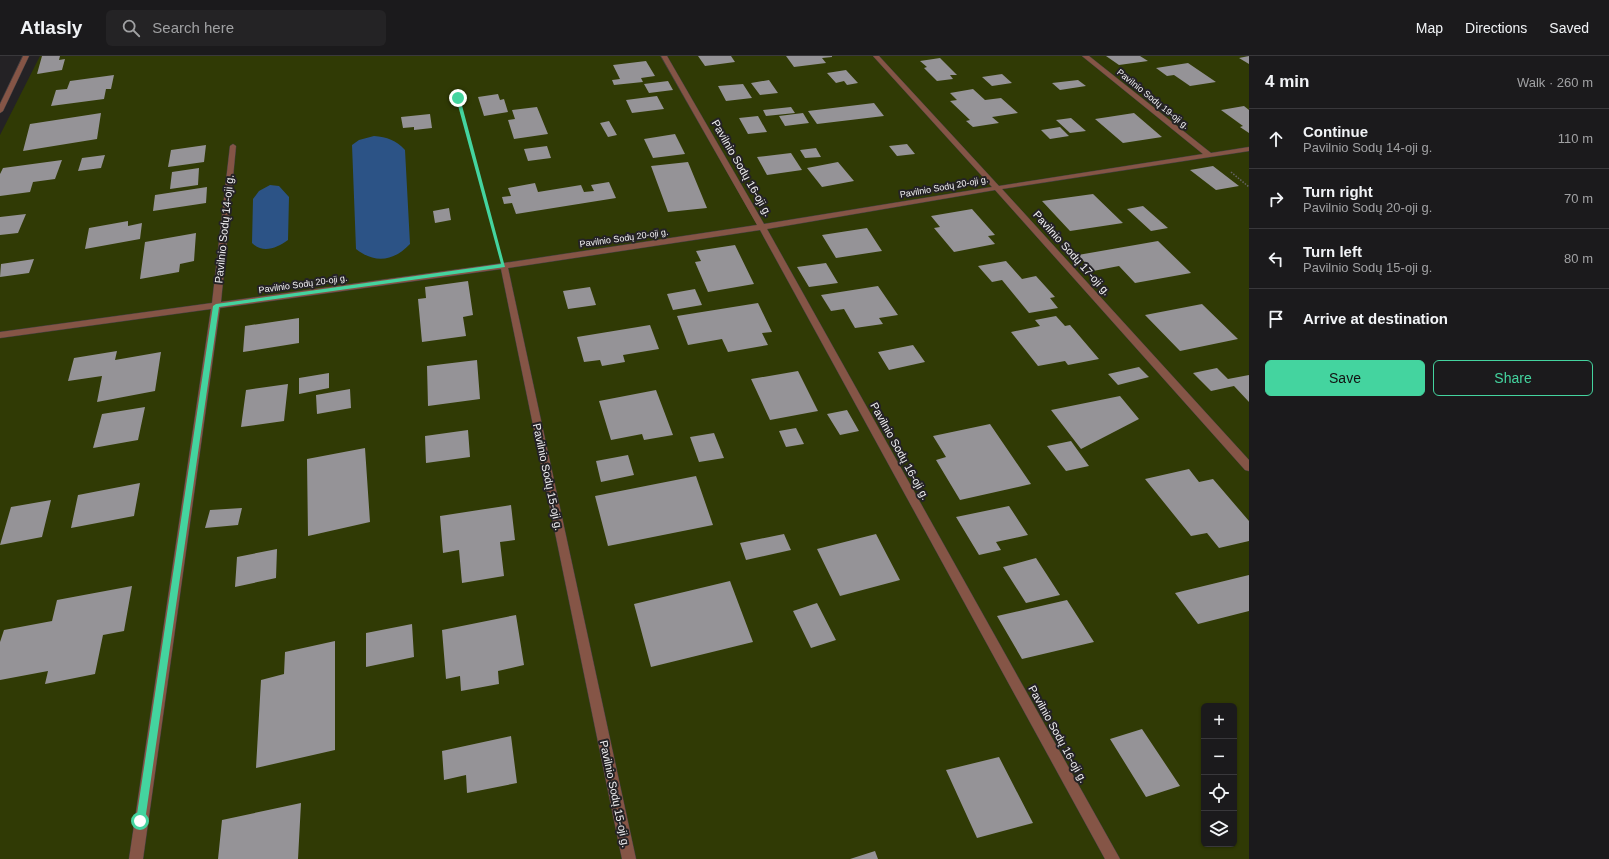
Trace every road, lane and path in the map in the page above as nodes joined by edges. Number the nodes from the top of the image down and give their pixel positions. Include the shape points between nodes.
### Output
1 (26, 56) edge
2 (664, 56) edge
3 (876, 56) edge
4 (1085, 56) edge
5 (458, 98) dead end
6 (0, 111) edge
7 (234, 146) dead end
8 (1249, 149) edge
9 (1209, 155) junction
10 (997, 188) junction
11 (762, 227) junction
12 (504, 266) junction
13 (216, 306) junction
14 (0, 335) edge
15 (1249, 467) edge
16 (136, 859) edge
17 (629, 859) edge
18 (1113, 859) edge

1 - 6 street
2 - 11 street, Pavilnio Sodų 16-oji g.
3 - 10 street, Pavilnio Sodų 17-oji g.
4 - 9 street, Pavilnio Sodų 19-oji g.
5 - 12 path
7 - 13 street, Pavilnio Sodų 14-oji g.
8 - 9 street, Pavilnio Sodų 20-oji g.
9 - 10 street, Pavilnio Sodų 20-oji g.
10 - 11 street, Pavilnio Sodų 20-oji g.
10 - 15 street, Pavilnio Sodų 17-oji g.
11 - 12 street, Pavilnio Sodų 20-oji g.
11 - 18 street, Pavilnio Sodų 16-oji g.
12 - 13 street, Pavilnio Sodų 20-oji g.
12 - 17 street, Pavilnio Sodų 15-oji g.
13 - 14 street, Pavilnio Sodų 20-oji g.
13 - 16 street, Pavilnio Sodų 14-oji g.

